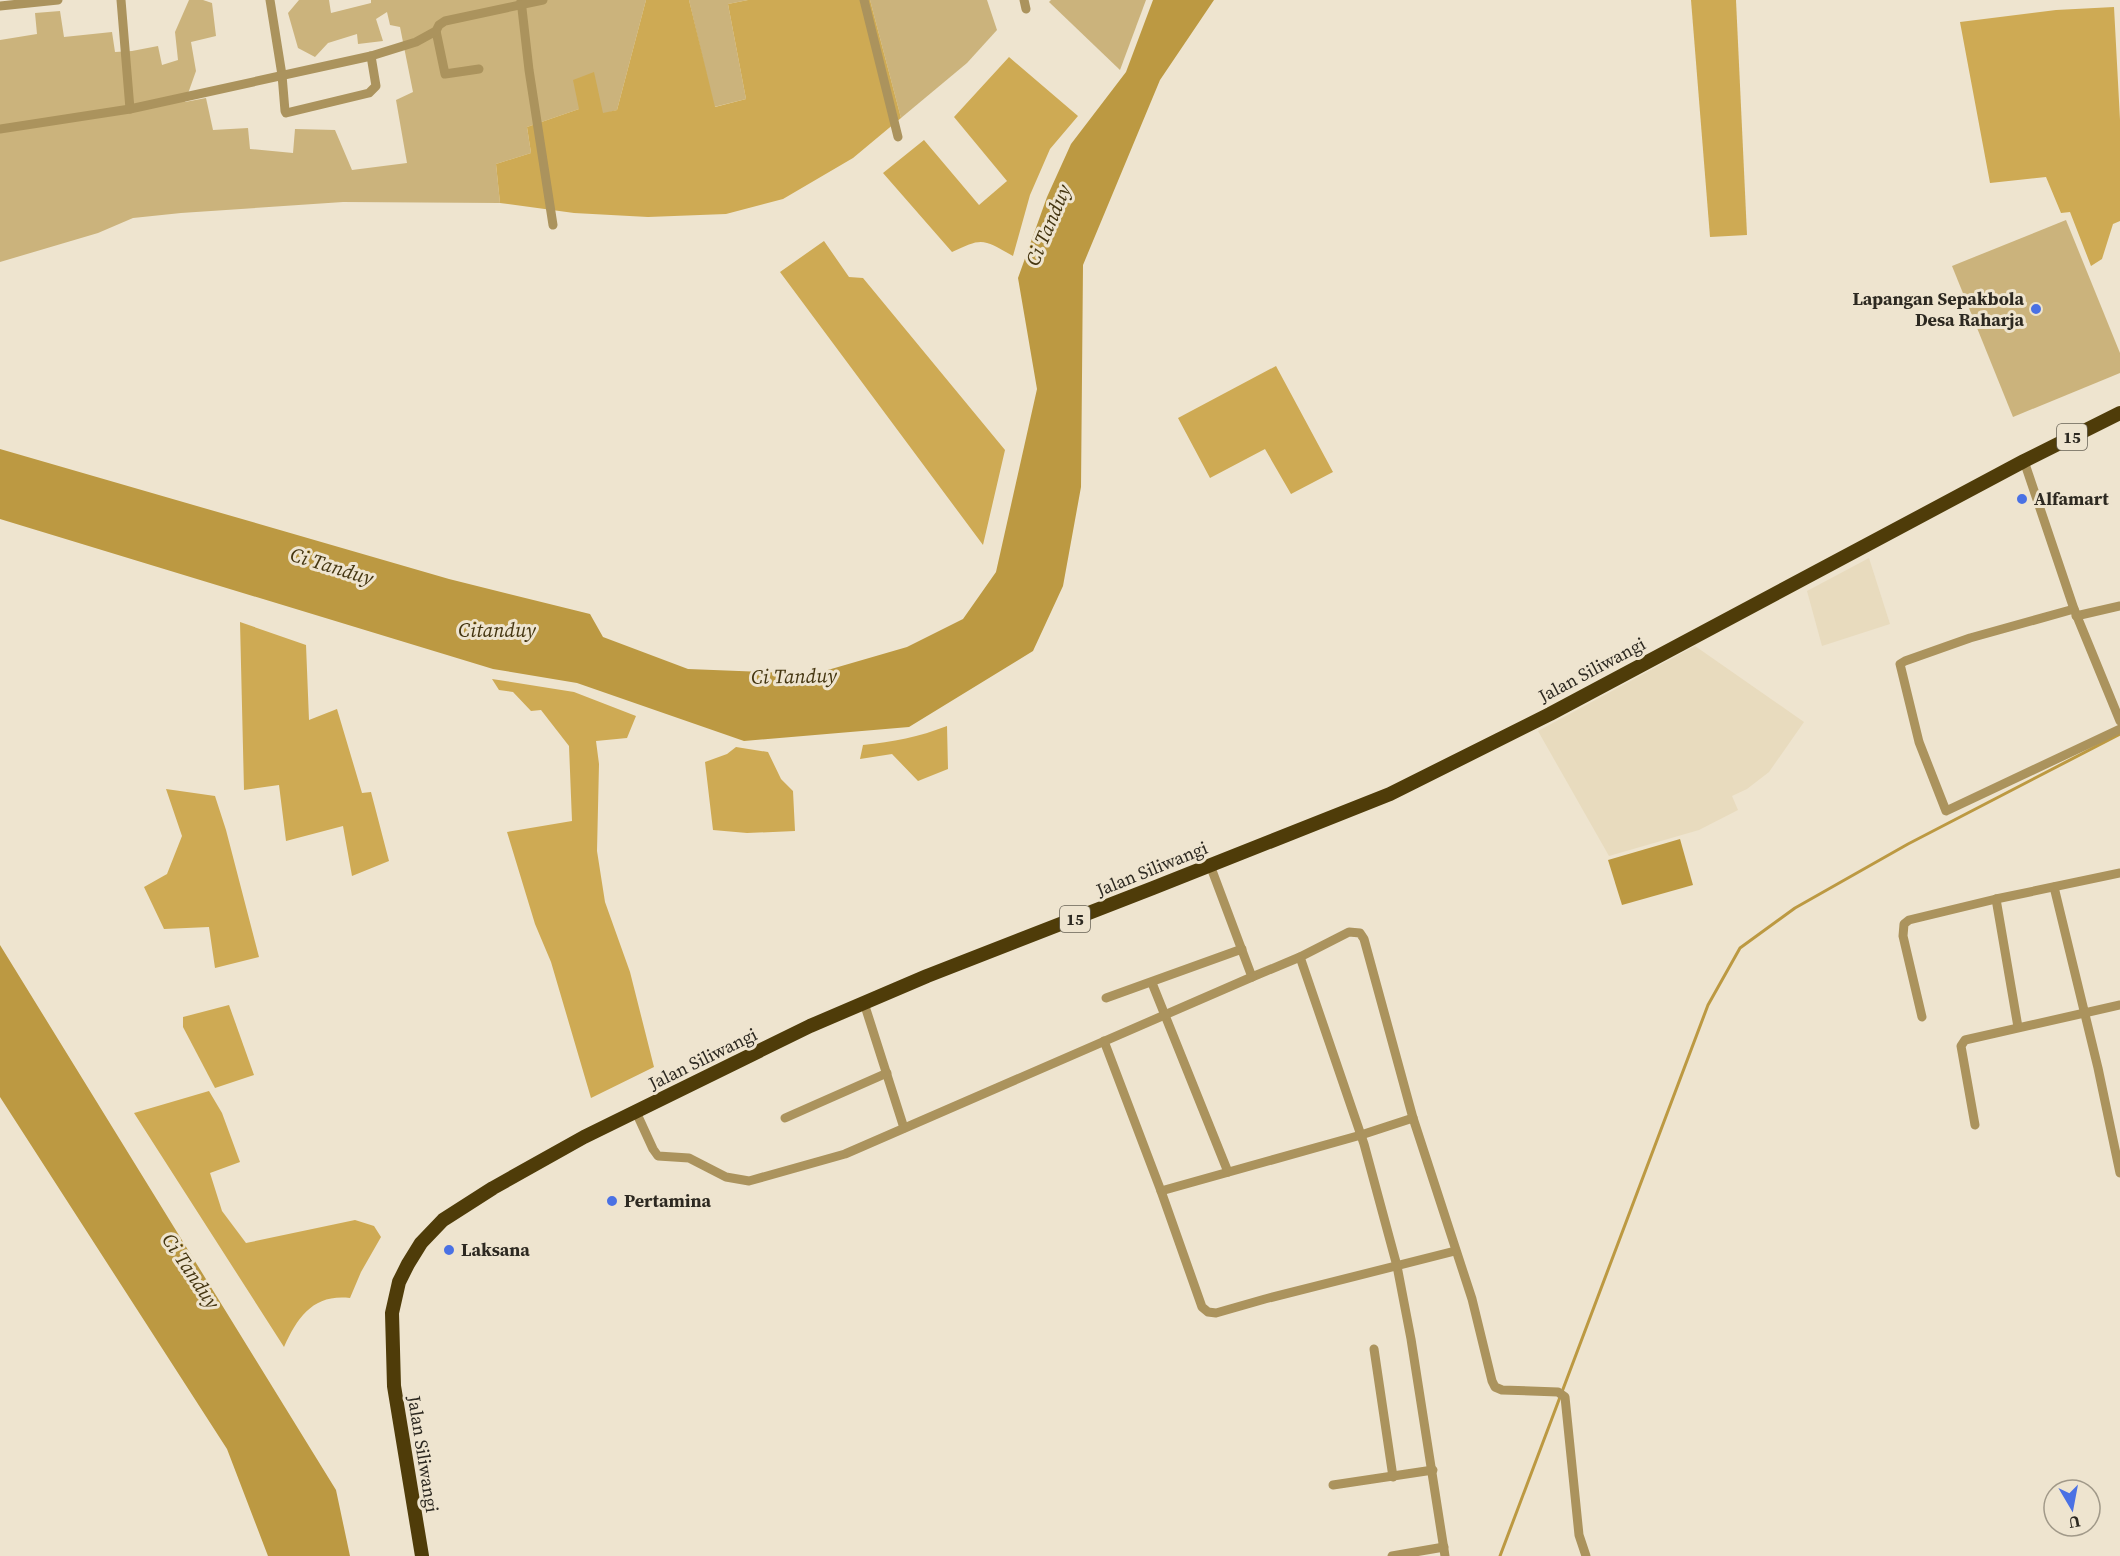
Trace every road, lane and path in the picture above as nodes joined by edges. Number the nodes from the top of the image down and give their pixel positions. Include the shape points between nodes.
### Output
1 (58, 0) edge
2 (121, 0) edge
3 (270, 0) edge
4 (543, 0) edge
5 (864, 0) edge
6 (522, 3) edge
7 (0, 6) edge
8 (436, 31) junction
9 (371, 56) junction
10 (479, 69) dead end
11 (282, 75) junction
12 (130, 109) junction
13 (0, 129) edge
14 (898, 137) dead end
15 (553, 225) dead end
16 (2120, 413) edge
17 (2024, 461) junction
18 (2120, 606) edge
19 (2075, 613) junction
20 (2120, 721) edge
21 (2120, 729) edge
22 (1210, 866) junction
23 (2120, 873) edge
24 (2054, 887) junction
25 (1996, 899) junction
26 (1242, 949) junction
27 (1300, 957) junction
28 (1252, 977) junction
29 (1152, 983) junction
30 (1106, 998) dead end
31 (864, 1003) junction
32 (2120, 1005) edge
33 (2085, 1012) junction
34 (1166, 1016) junction
35 (1922, 1017) dead end
36 (2018, 1027) junction
37 (1104, 1041) junction
38 (887, 1073) junction
39 (636, 1112) junction
40 (785, 1118) dead end
41 (1413, 1118) junction
42 (1975, 1125) dead end
43 (904, 1128) junction
44 (1361, 1135) junction
45 (1228, 1172) junction
46 (2120, 1173) edge
47 (1161, 1191) junction
48 (1455, 1251) junction
49 (1397, 1266) junction
50 (1374, 1349) dead end
51 (1433, 1470) junction
52 (1394, 1477) junction
53 (1333, 1485) dead end
54 (1445, 1552) edge
55 (422, 1556) edge
56 (1392, 1556) edge
57 (1586, 1556) edge

1 - 7 street
2 - 12 street
3 - 11 street
4 - 6 street
5 - 14 street
6 - 8 street via 445,21
6 - 15 street
8 - 9 street via 416,42
8 - 10 street via 445,74
9 - 11 street
9 - 11 street via 376,86 369,93 290,113 285,111
11 - 12 street
12 - 13 street
16 - 17 highway, Jalan Siliwangi / 15
17 - 19 street
17 - 22 highway, Jalan Siliwangi / 15 via 1469,756 1390,794
18 - 19 street
19 - 20 street
19 - 21 street via 1970,638 1900,664 1919,742 1946,812
22 - 26 street
22 - 31 highway, Jalan Siliwangi / 15
23 - 24 street
24 - 25 street
24 - 33 street
25 - 35 street via 1904,924 1903,936
25 - 36 street
26 - 28 street
26 - 29 street
27 - 28 street
27 - 41 street via 1349,932 1360,933
27 - 44 street
28 - 34 street
29 - 30 street
29 - 34 street
31 - 38 street
31 - 39 highway, Jalan Siliwangi / 15
32 - 33 street
33 - 36 street
33 - 46 street
34 - 37 street
34 - 45 street
36 - 42 street via 1968,1038 1962,1043
37 - 43 street
37 - 47 street
38 - 40 street
38 - 43 street
39 - 43 street via 658,1156 688,1158 739,1181 845,1154
39 - 55 highway, Jalan Siliwangi / 15 via 584,1137 443,1220 422,1243 399,1282 392,1313 392,1369
41 - 44 street
41 - 48 street
44 - 45 street
44 - 49 street
45 - 47 street
47 - 49 street via 1202,1307 1208,1312
48 - 49 street
48 - 57 street via 1495,1387 1561,1394 1579,1535
49 - 51 street
50 - 52 street
51 - 52 street
51 - 54 street
52 - 53 street
54 - 56 street

